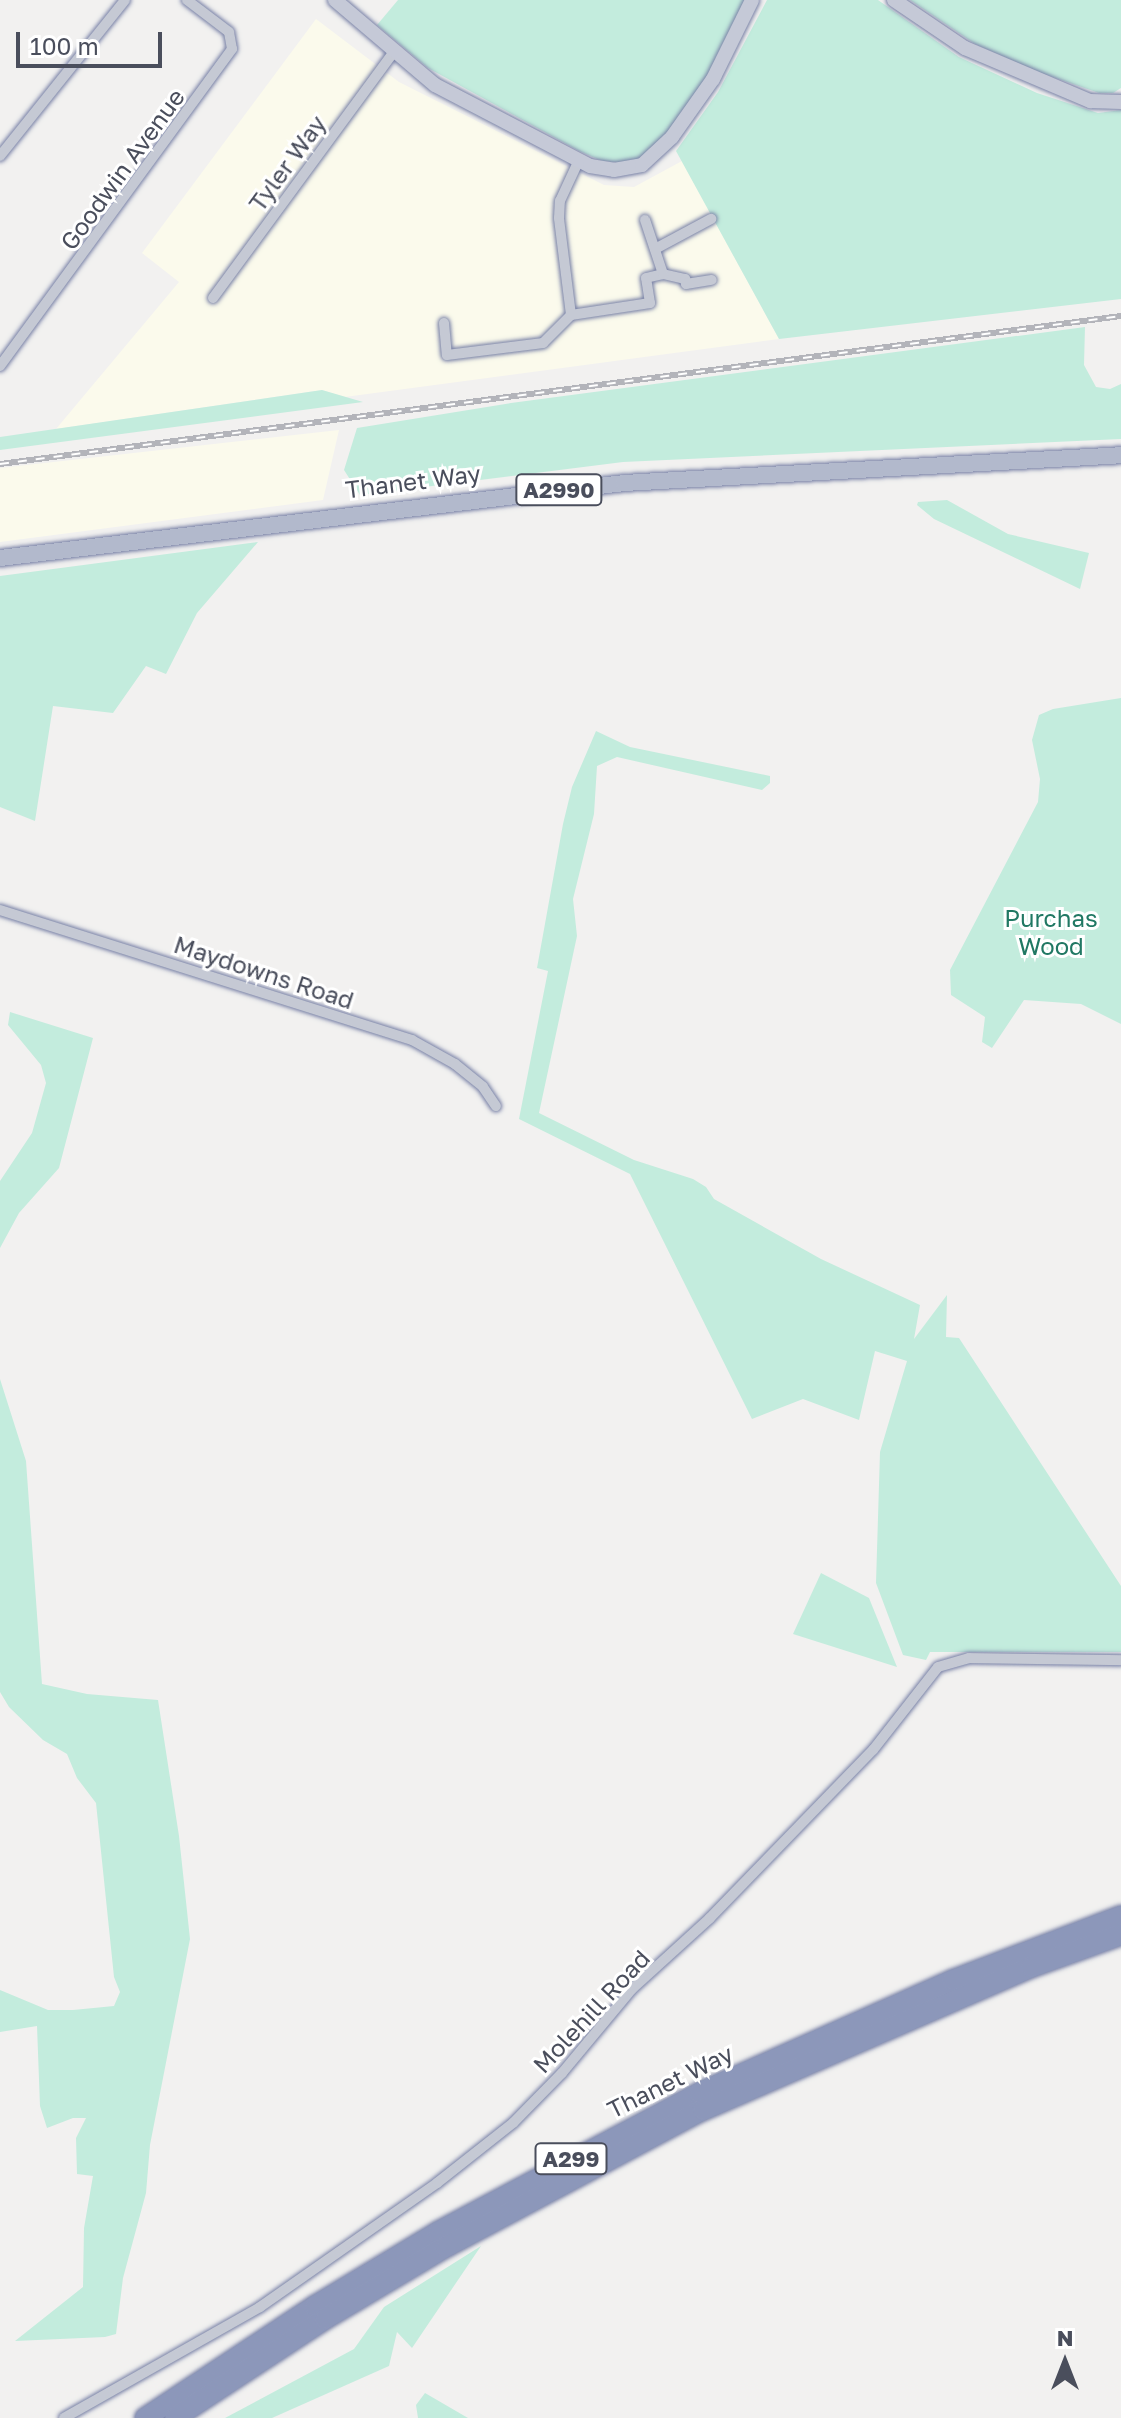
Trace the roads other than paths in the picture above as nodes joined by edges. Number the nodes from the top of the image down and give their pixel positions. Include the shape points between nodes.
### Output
1 (125, 0) edge
2 (187, 0) edge
3 (335, 0) edge
4 (752, 0) edge
5 (894, 0) edge
6 (394, 52) junction
7 (1121, 102) edge
8 (0, 156) edge
9 (579, 160) junction
10 (711, 219) dead end
11 (645, 220) dead end
12 (655, 249) junction
13 (663, 274) junction
14 (712, 280) dead end
15 (213, 298) dead end
16 (571, 315) junction
17 (444, 323) dead end
18 (0, 366) edge
19 (1121, 455) edge
20 (0, 558) edge
21 (0, 910) edge
22 (496, 1106) dead end
23 (1121, 1660) edge
24 (1121, 1916) edge
25 (1121, 1935) edge
26 (64, 2418) edge
27 (145, 2418) edge
28 (175, 2418) edge

1 - 8 street
2 - 18 street, Goodwin Avenue via 229,32 232,49
3 - 6 main road
4 - 9 main road via 703,95 652,159 614,170
5 - 7 main road via 965,48 1090,101
6 - 9 main road via 435,85
6 - 15 street, Tyler Way
9 - 16 street via 560,201 559,218
10 - 12 street
11 - 12 street
12 - 13 street
13 - 14 street via 685,279 686,284
13 - 16 street via 646,278 650,303
16 - 17 street via 543,343 447,355
19 - 20 main road, Thanet Way / A2990 via 624,483
21 - 22 street, Maydowns Road via 412,1040 455,1064
23 - 26 street, Molehill Road via 969,1658 938,1667 873,1750 710,1918 632,1989 513,2123 260,2307
24 - 27 highway, Thanet Way / A299 via 953,1980 686,2100 438,2232
25 - 28 highway, Thanet Way / A299 via 1032,1967 703,2110 446,2247

